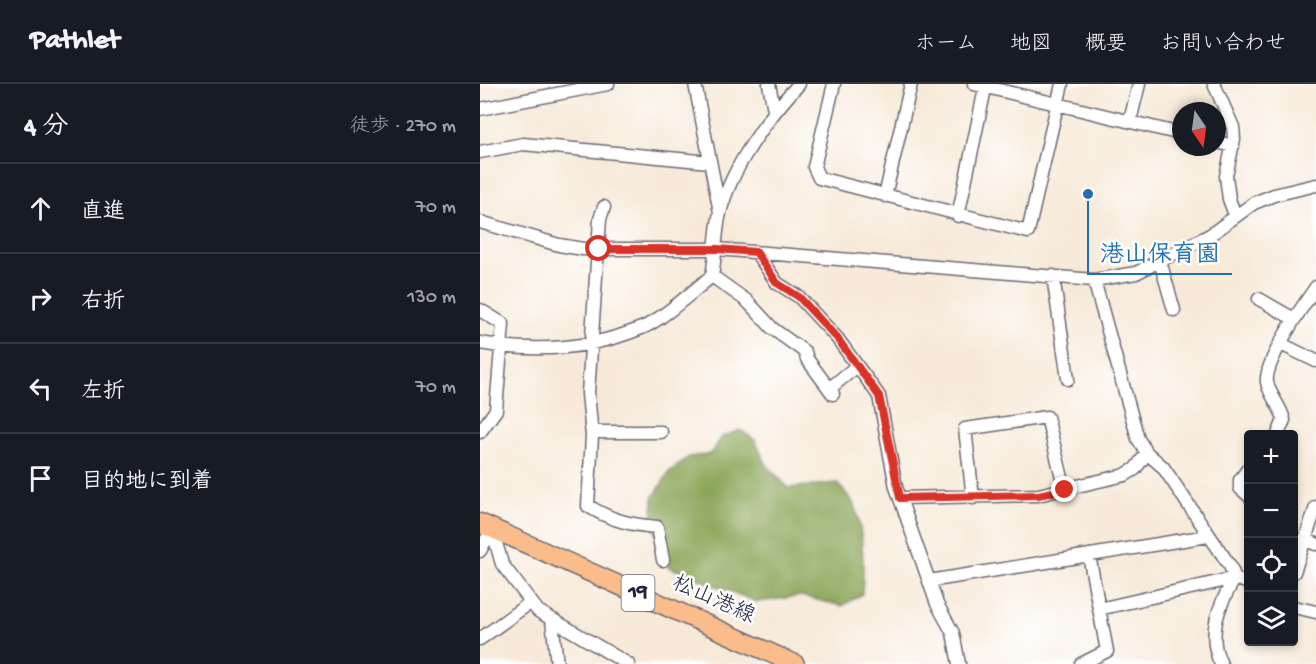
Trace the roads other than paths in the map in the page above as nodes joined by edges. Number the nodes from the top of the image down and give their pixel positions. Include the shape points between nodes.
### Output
1 (608, 84) edge
2 (695, 84) edge
3 (769, 84) edge
4 (799, 84) edge
5 (834, 84) edge
6 (911, 84) edge
7 (1062, 84) edge
8 (1139, 84) edge
9 (1214, 84) edge
10 (982, 85) edge
11 (1057, 104) junction
12 (480, 109) edge
13 (774, 110) junction
14 (1130, 121) junction
15 (1172, 132) edge
16 (1226, 144) edge
17 (1233, 146) junction
18 (480, 152) edge
19 (710, 162) junction
20 (1316, 185) edge
21 (885, 196) junction
22 (604, 207) dead end
23 (720, 214) junction
24 (1235, 215) junction
25 (958, 216) junction
26 (480, 222) edge
27 (599, 249) junction
28 (717, 249) junction
29 (756, 252) junction
30 (1160, 261) junction
31 (712, 276) junction
32 (1053, 276) junction
33 (1094, 280) junction
34 (1316, 287) edge
35 (1260, 299) dead end
36 (480, 310) edge
37 (1173, 310) dead end
38 (1294, 319) junction
39 (592, 342) junction
40 (480, 343) edge
41 (1281, 344) junction
42 (502, 348) junction
43 (1316, 361) edge
44 (857, 366) junction
45 (1068, 379) dead end
46 (1280, 430) edge
47 (480, 432) edge
48 (592, 432) junction
49 (661, 432) dead end
50 (1147, 453) junction
51 (1244, 474) edge
52 (1065, 490) junction
53 (1244, 492) edge
54 (900, 498) junction
55 (973, 498) junction
56 (1316, 507) edge
57 (486, 526) edge
58 (1208, 536) junction
59 (1309, 538) edge
60 (480, 552) edge
61 (1089, 555) junction
62 (663, 560) dead end
63 (1298, 561) edge
64 (1235, 578) junction
65 (929, 581) junction
66 (1244, 581) edge
67 (531, 602) junction
68 (1298, 608) edge
69 (1099, 609) junction
70 (1316, 612) edge
71 (552, 620) junction
72 (480, 639) edge
73 (557, 664) edge
74 (628, 664) edge
75 (795, 664) edge
76 (959, 664) edge
77 (1081, 664) edge
78 (1221, 664) edge

1 - 12 street
2 - 19 street
3 - 13 street
4 - 13 street
5 - 21 street via 814,168 819,178
6 - 21 street
7 - 11 street
8 - 14 street
9 - 17 street via 1233,127
10 - 11 street
10 - 25 street
11 - 14 street
11 - 25 street via 1028,232
13 - 23 street via 729,186
14 - 15 street
16 - 17 street
17 - 24 street via 1226,176
18 - 19 street via 523,144
19 - 23 street
20 - 24 street via 1274,195
21 - 25 street
22 - 27 street
23 - 28 street
24 - 30 street via 1210,235
26 - 27 street via 559,245
27 - 28 street
27 - 39 street
28 - 29 street
28 - 31 street
29 - 32 street
29 - 44 street via 769,273 810,307
30 - 33 street via 1136,273
30 - 37 street
31 - 39 street via 646,326
31 - 44 street via 805,352 831,392
32 - 33 street
32 - 45 street
33 - 50 street via 1135,429
34 - 38 street
35 - 38 street
36 - 42 street via 503,324
38 - 41 street
39 - 42 street via 552,350
39 - 48 street via 588,393
40 - 42 street
41 - 43 street
41 - 46 street via 1267,373 1267,383 1284,420
42 - 47 street via 496,410
44 - 54 street via 882,402
48 - 49 street
48 - 62 street via 588,506 608,518 657,527
50 - 52 street via 1125,475
50 - 58 street via 1163,467
51 - 53 street via 1240,480
52 - 55 street
52 - 55 street via 1047,417 965,429
54 - 55 street
54 - 65 street
56 - 59 street
57 - 60 street
57 - 67 street via 502,564
57 - 75 main road, 松山港線 / 19
58 - 61 street
58 - 64 street
59 - 63 street
61 - 65 street
61 - 69 street
64 - 66 street
64 - 69 street
64 - 78 street via 1218,613 1213,641
65 - 76 street via 941,615 953,633
67 - 71 street
67 - 72 street
68 - 70 street
69 - 77 street via 1107,651
71 - 73 street
71 - 74 street

